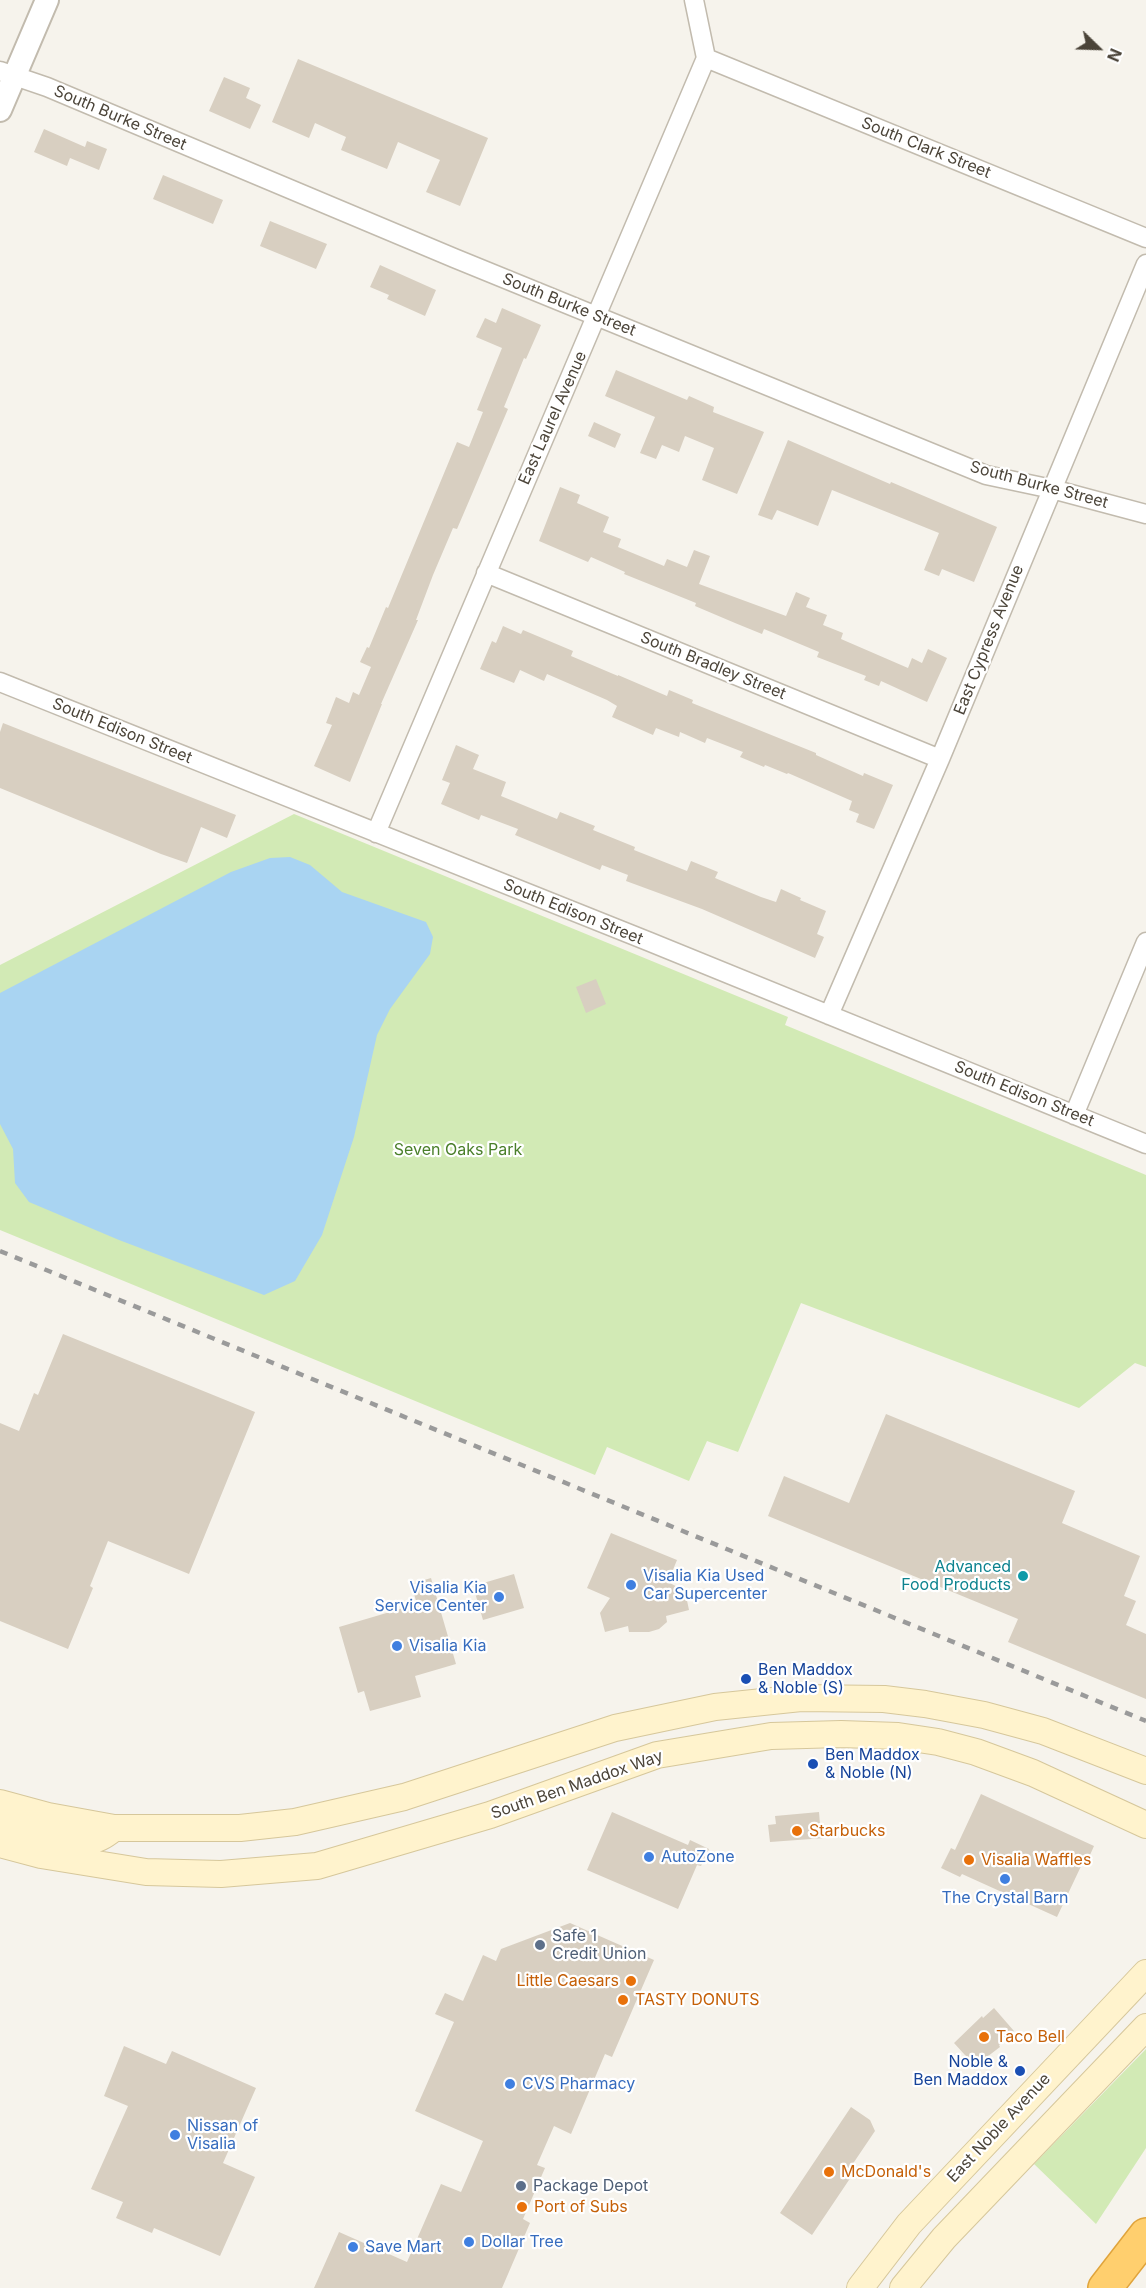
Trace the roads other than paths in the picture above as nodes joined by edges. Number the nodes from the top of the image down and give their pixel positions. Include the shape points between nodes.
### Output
1 (47, 0) edge
2 (694, 0) edge
3 (706, 58) junction
4 (7, 73) edge
5 (0, 110) edge
6 (1146, 238) edge
7 (1146, 264) edge
8 (598, 316) junction
9 (1052, 489) junction
10 (1146, 514) edge
11 (486, 573) junction
12 (0, 682) edge
13 (940, 759) junction
14 (376, 833) junction
15 (1146, 942) edge
16 (829, 1015) junction
17 (1074, 1115) junction
18 (1146, 1144) edge
19 (1146, 1771) edge
20 (0, 1803) edge
21 (0, 1823) edge
22 (1146, 1825) edge
23 (114, 1828) junction
24 (0, 1844) edge
25 (1146, 1973) edge
26 (1146, 2027) edge
27 (1146, 2235) edge
28 (860, 2288) edge
29 (903, 2288) edge
30 (1105, 2288) edge

1 - 4 street
2 - 3 street
3 - 6 street, South Clark Street
3 - 8 street, East Laurel Avenue
4 - 5 street
4 - 8 street, South Burke Street
7 - 9 street, East Cypress Avenue
8 - 9 street, South Burke Street via 986,475
8 - 11 street, East Laurel Avenue
9 - 10 street, South Burke Street
9 - 13 street, East Cypress Avenue
11 - 13 street, South Bradley Street
11 - 14 street, East Laurel Avenue
12 - 14 street, South Edison Street
13 - 16 street, East Cypress Avenue
14 - 16 street, South Edison Street
15 - 17 street
16 - 17 street, South Edison Street
17 - 18 street, South Edison Street
19 - 23 main road via 1043,1731 984,1715 904,1701 801,1698 715,1707 615,1728 404,1797 295,1822 240,1828
20 - 23 main road
21 - 23 main road via 83,1842 103,1837
22 - 24 main road, South Ben Maddox Way via 1024,1769 976,1752 898,1736 841,1734 771,1737 657,1755 490,1815 317,1866 221,1874 146,1872 41,1855
25 - 28 main road, East Noble Avenue via 916,2216
26 - 29 main road via 944,2238
27 - 30 highway

